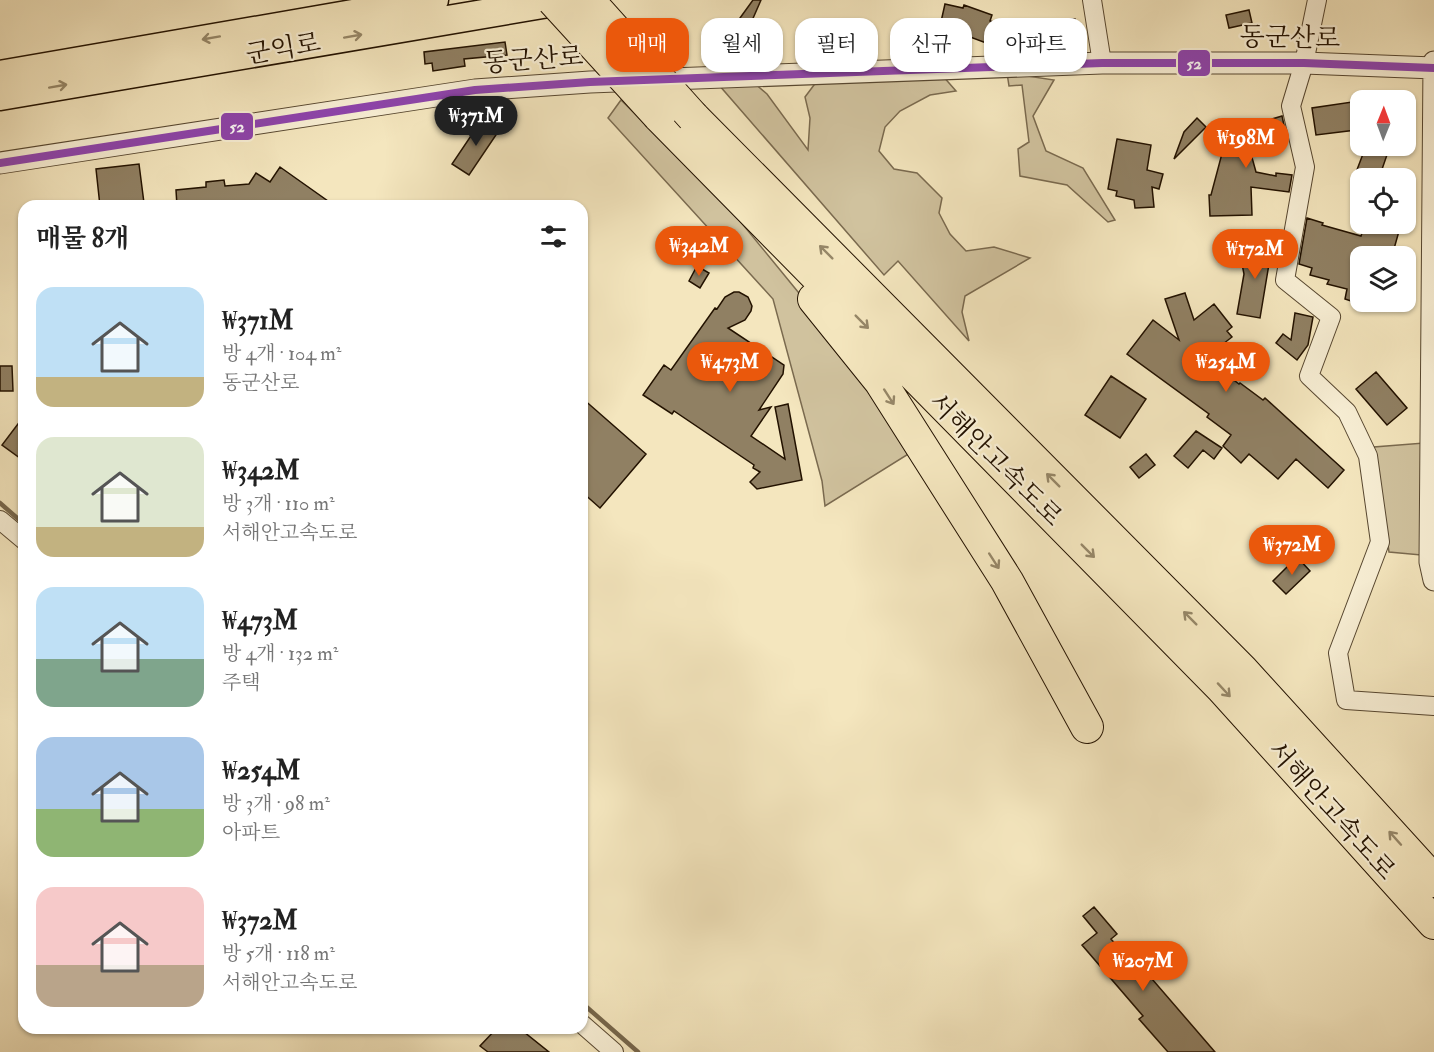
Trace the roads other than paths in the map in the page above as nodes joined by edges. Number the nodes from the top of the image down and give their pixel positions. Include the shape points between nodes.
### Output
1 (434, 0) edge
2 (553, 0) edge
3 (566, 0) edge
4 (588, 0) edge
5 (1092, 0) edge
6 (1317, 0) edge
7 (1102, 63) junction
8 (1304, 63) junction
9 (1434, 66) edge
10 (0, 75) edge
11 (0, 96) edge
12 (0, 163) edge
13 (711, 169) junction
14 (0, 520) edge
15 (18, 535) edge
16 (1434, 580) edge
17 (1434, 706) edge
18 (1087, 727) dead end
19 (1434, 881) edge
20 (1434, 923) edge
21 (588, 1029) edge
22 (614, 1052) edge

1 -> 10 highway, 군익로
2 - 13 highway, 서해안고속도로, bridge
11 -> 3 highway, 군익로
19 -> 4 highway, 서해안고속도로, bridge via 1242,670 693,117
5 - 7 street
6 - 8 street
7 - 8 street, 동군산로
7 - 12 street, 동군산로 via 590,82 475,90
8 - 9 street, 동군산로
8 - 17 street via 1291,106 1305,167 1285,280 1331,317 1309,376 1347,412 1368,456 1380,542 1338,653 1346,700
9 - 16 street via 1430,562
13 -> 18 highway via 879,381 1007,581
13 -> 20 highway, 서해안고속도로 via 1222,688
14 - 15 street
21 - 22 street

